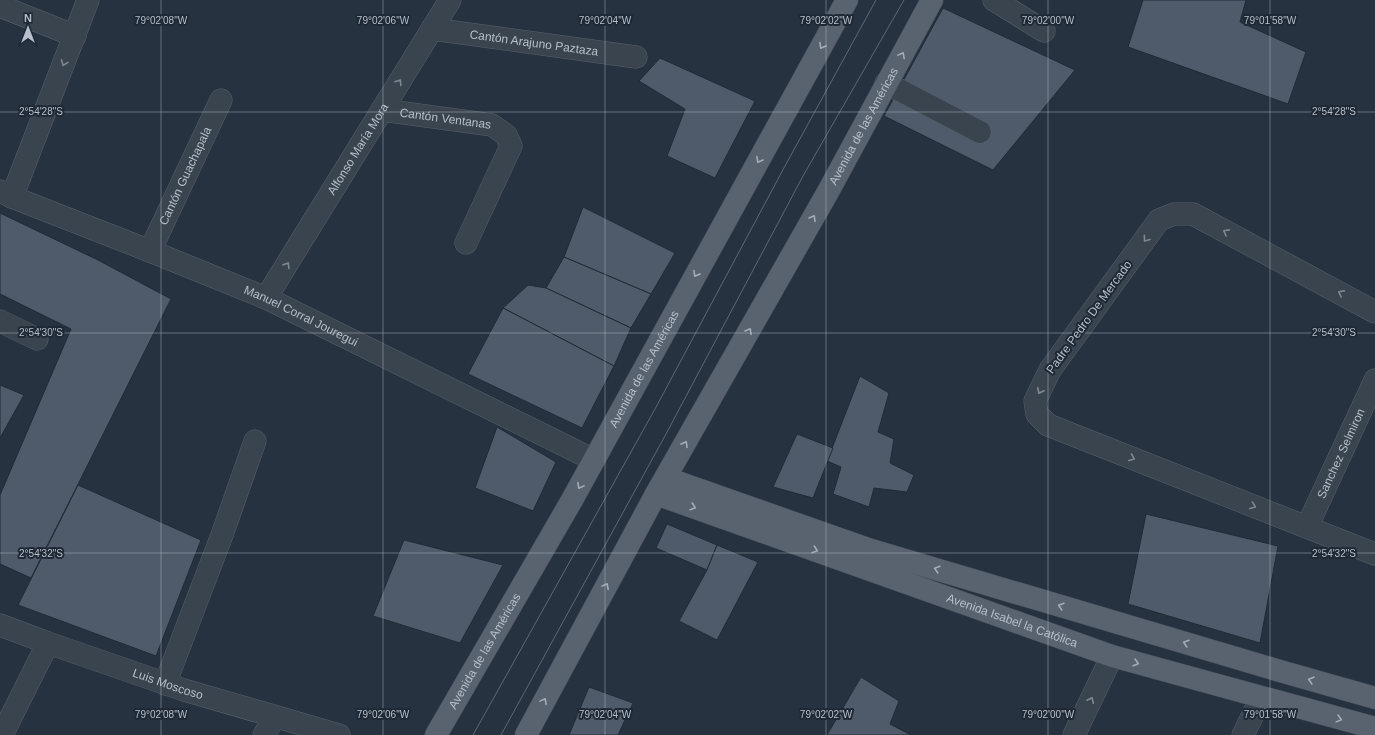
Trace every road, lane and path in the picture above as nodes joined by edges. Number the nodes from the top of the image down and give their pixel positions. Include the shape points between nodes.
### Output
1 (88, 0) edge
2 (450, 0) edge
3 (848, 0) edge
4 (932, 0) edge
5 (994, 0) edge
6 (0, 6) edge
7 (432, 29) junction
8 (1044, 31) dead end
9 (75, 36) junction
10 (636, 57) dead end
11 (886, 84) junction
12 (221, 100) dead end
13 (382, 110) junction
14 (980, 132) dead end
15 (6, 194) edge
16 (466, 243) dead end
17 (150, 251) junction
18 (266, 298) junction
19 (1375, 312) edge
20 (0, 321) edge
21 (37, 339) dead end
22 (1375, 380) edge
23 (255, 441) dead end
24 (594, 460) junction
25 (661, 486) junction
26 (1307, 527) junction
27 (1375, 554) edge
28 (0, 625) edge
29 (48, 643) junction
30 (1112, 656) junction
31 (164, 684) junction
32 (1375, 685) edge
33 (1339, 688) junction
34 (1261, 698) junction
35 (1375, 698) edge
36 (270, 726) edge
37 (1375, 728) edge
38 (525, 734) edge
39 (2, 735) edge
40 (340, 735) edge
41 (436, 735) edge
42 (1074, 735) edge
43 (1243, 735) edge

1 - 9 street
2 - 7 street, Alfonso María Mora
3 -> 24 main road, Avenida de las Américas
11 -> 4 main road, Avenida de las Américas
5 - 8 street
6 - 9 street
7 - 10 street, Cantón Arajuno Paztaza
13 -> 7 street, Alfonso María Mora
9 -> 15 street
11 - 14 street
25 -> 11 main road, Avenida de las Américas via 829,190
12 - 17 street, Cantón Guachapala
13 - 16 street, Cantón Ventanas via 492,125 506,135 511,146
18 -> 13 street, Alfonso María Mora
15 - 17 street, Manuel Corral Jouregui
17 - 18 street, Manuel Corral Jouregui
18 - 24 street, Manuel Corral Jouregui
19 -> 26 street, Padre Pedro De Mercado via 1193,214 1174,214 1160,220 1050,370 1035,401 1037,414 1048,425
20 - 21 street
22 - 26 street, Sanchez Selmiron
23 - 31 street via 222,535
24 -> 41 main road, Avenida de las Américas
25 -> 30 main road, Avenida Isabel la Católica
33 -> 25 main road, Avenida Isabel la Católica
38 -> 25 main road, Avenida de las Américas
26 - 27 street, Padre Pedro De Mercado
28 - 29 street, Luis Moscoso
29 - 31 street, Luis Moscoso
29 - 39 street
30 -> 34 main road, Avenida Isabel la Católica
42 -> 30 street
31 - 36 street, Luis Moscoso
32 - 33 main road
33 - 35 main road, Avenida Isabel la Católica
34 -> 37 main road, Avenida Isabel la Católica
34 - 43 street
36 - 40 street, Luis Moscoso

